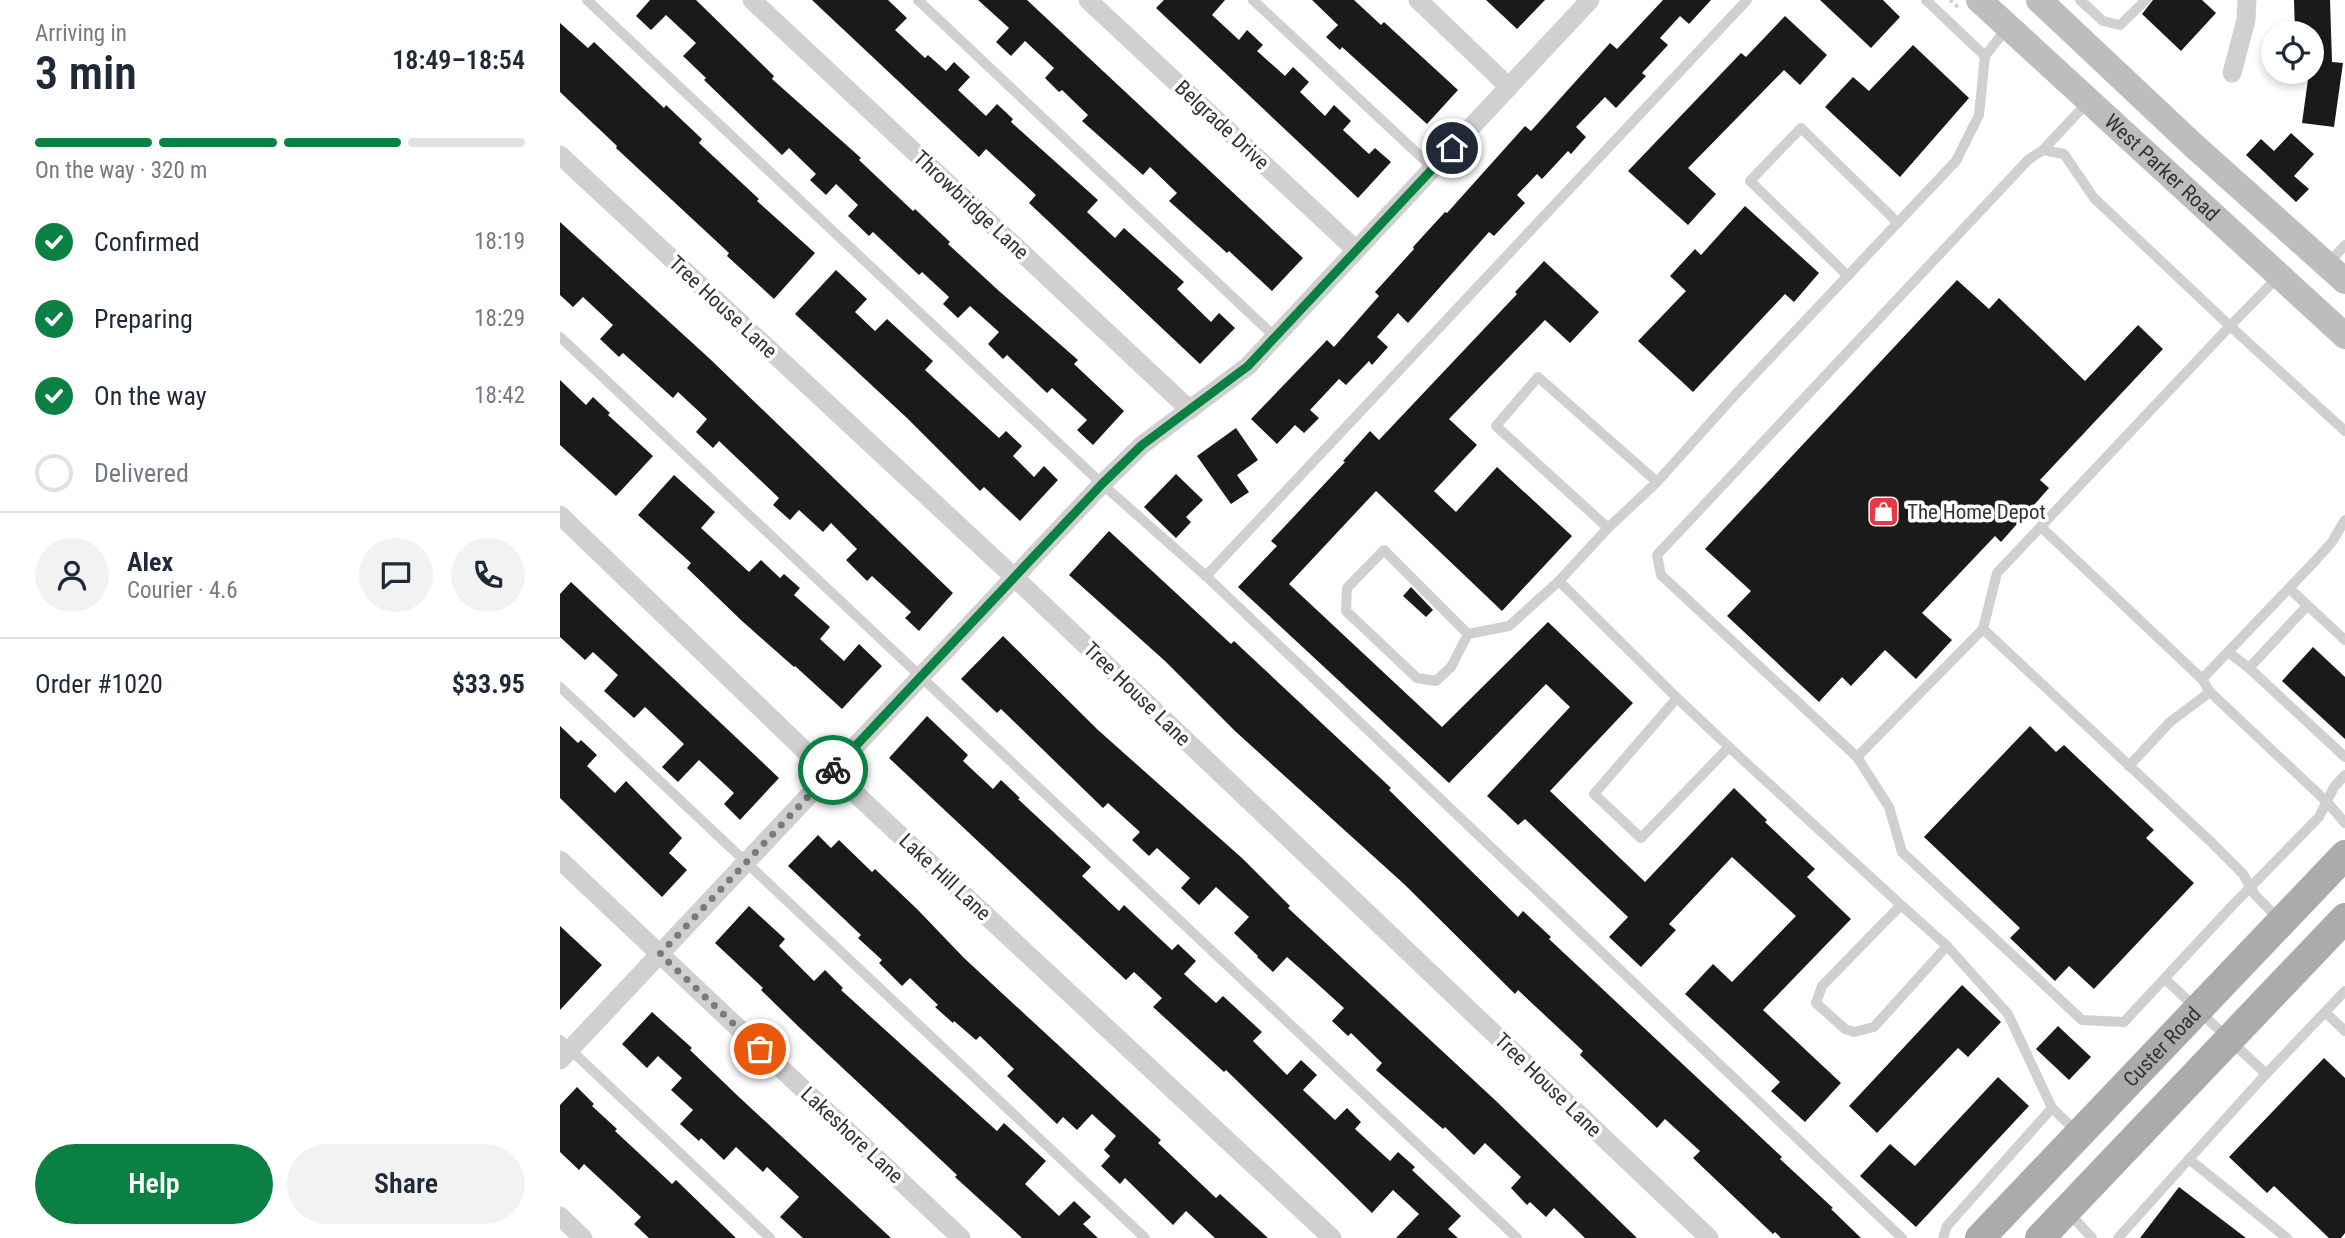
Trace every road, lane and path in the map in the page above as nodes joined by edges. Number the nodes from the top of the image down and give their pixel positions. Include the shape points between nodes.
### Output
1 (587, 0) edge
2 (752, 0) edge
3 (918, 0) edge
4 (1088, 0) edge
5 (1253, 0) edge
6 (1418, 0) edge
7 (1589, 0) edge
8 (1747, 0) edge
9 (1926, 0) edge
10 (1979, 0) edge
11 (2037, 0) edge
12 (2080, 0) edge
13 (2146, 0) edge
14 (2247, 0) edge
15 (2008, 27) junction
16 (1984, 56) junction
17 (2116, 72) junction
18 (2232, 73) dead end
19 (1509, 86) junction
20 (2088, 102) junction
21 (2043, 150) junction
22 (560, 155) edge
23 (1433, 168) junction
24 (1898, 223) junction
25 (2345, 245) edge
26 (1356, 250) junction
27 (2336, 273) edge
28 (2279, 275) junction
29 (1848, 276) junction
30 (2230, 326) junction
31 (2345, 336) edge
32 (560, 337) edge
33 (1275, 337) junction
34 (1190, 410) junction
35 (2345, 431) edge
36 (1657, 482) junction
37 (1102, 484) junction
38 (560, 515) edge
39 (2345, 520) edge
40 (2041, 527) junction
41 (1608, 528) junction
42 (1206, 576) junction
43 (1014, 577) junction
44 (1559, 581) junction
45 (2290, 589) junction
46 (2307, 606) junction
47 (1983, 629) junction
48 (1468, 634) junction
49 (2345, 640) edge
50 (2228, 652) junction
51 (2249, 668) junction
52 (921, 676) junction
53 (2202, 679) junction
54 (560, 687) edge
55 (2210, 692) junction
56 (1677, 698) junction
57 (1729, 747) junction
58 (1857, 757) junction
59 (2345, 757) edge
60 (2129, 766) junction
61 (829, 774) junction
62 (2345, 775) edge
63 (2327, 802) junction
64 (2345, 823) edge
65 (2345, 855) edge
66 (560, 860) edge
67 (746, 862) junction
68 (2249, 888) junction
69 (1901, 905) junction
70 (2281, 921) junction
71 (2338, 929) edge
72 (1947, 946) junction
73 (660, 954) junction
74 (2165, 979) junction
75 (2345, 991) edge
76 (2196, 1010) junction
77 (2325, 1012) junction
78 (2345, 1031) edge
79 (2229, 1039) junction
80 (563, 1050) edge
81 (2266, 1074) junction
82 (2052, 1108) junction
83 (2079, 1133) junction
84 (2189, 1159) junction
85 (2067, 1210) junction
86 (560, 1216) edge
87 (583, 1238) edge
88 (770, 1238) edge
89 (961, 1238) edge
90 (1145, 1238) edge
91 (1332, 1238) edge
92 (1517, 1238) edge
93 (1709, 1238) edge
94 (1902, 1238) edge
95 (1943, 1238) edge
96 (1980, 1238) edge
97 (2040, 1238) edge
98 (2092, 1238) edge
99 (2118, 1238) edge
100 (2287, 1238) edge

1 - 37 lane
2 - 34 street, Throwbridge Lane
3 - 33 lane
4 - 26 street, Belgrade Drive
5 - 23 lane
6 - 19 street
7 - 19 street
8 - 42 lane
9 - 16 lane
10 - 15 main road, West Parker Road
11 - 15 main road
11 - 17 main road, West Parker Road
12 - 13 lane via 2103,21 2120,25
14 - 18 street
15 - 16 lane
15 - 20 main road, West Parker Road
16 - 24 lane via 1979,115 1955,162
17 - 20 main road
17 - 27 main road, West Parker Road
19 - 23 street
20 - 21 lane
20 - 28 main road, West Parker Road
21 - 30 lane via 2064,154 2094,198
21 - 58 lane via 2028,160 1657,555 1661,575
22 - 43 street, Tree House Lane
23 - 26 street
24 - 29 lane
24 - 29 lane via 1801,128 1750,181
25 - 27 lane
26 - 33 street
28 - 30 lane
28 - 31 main road, West Parker Road
29 - 36 lane
30 - 35 lane
30 - 40 lane
32 - 52 lane
33 - 34 street via 1248,366
34 - 37 street via 1142,445
36 - 41 lane
36 - 41 lane via 1538,377 1496,426
37 - 42 lane
37 - 43 street
38 - 61 street, Lake Hill Lane
39 - 45 lane via 2332,542
40 - 47 lane via 1997,573
40 - 53 lane
41 - 44 lane
42 - 94 lane
43 - 52 street
43 - 93 street, Tree House Lane
44 - 48 lane via 1509,626
44 - 56 lane
45 - 46 lane
45 - 50 lane
46 - 49 lane
46 - 51 lane
47 - 58 lane
47 - 60 lane
48 - 48 lane via 1384,550 1348,588 1346,611 1417,678 1436,681 1451,667
50 - 51 lane
50 - 53 lane
51 - 59 lane
52 - 61 street
52 - 92 lane
53 - 55 lane
54 - 67 lane
55 - 60 lane via 2170,722
55 - 63 lane
56 - 57 lane
56 - 57 lane via 1594,794 1641,838
57 - 69 lane
58 - 74 lane via 1889,807 1902,852 2082,1020 2124,1022
60 - 68 lane via 2243,874
61 - 67 street
61 - 91 street, Lake Hill Lane via 854,792
62 - 63 lane
63 - 64 lane
63 - 68 lane via 2319,817
65 - 70 main road, Custer Road
66 - 73 street, Lakeshore Lane
67 - 73 street
67 - 90 lane
68 - 70 lane
68 - 74 lane
69 - 72 lane
69 - 72 lane via 1822,986 1816,1003 1844,1030 1874,1027
70 - 76 main road, Custer Road
71 - 79 main road, Custer Road
72 - 82 lane via 2008,1014
73 - 80 street
73 - 89 street, Lakeshore Lane
74 - 76 lane
75 - 77 lane
76 - 79 lane
76 - 83 main road, Custer Road
77 - 78 lane
77 - 81 lane
79 - 81 lane
79 - 85 main road, Custer Road
80 - 88 lane
81 - 84 lane
82 - 83 lane
82 - 95 lane via 1947,1226
83 - 96 main road, Custer Road
84 - 99 lane
84 - 100 lane
85 - 97 main road, Custer Road
85 - 98 lane
86 - 87 street

